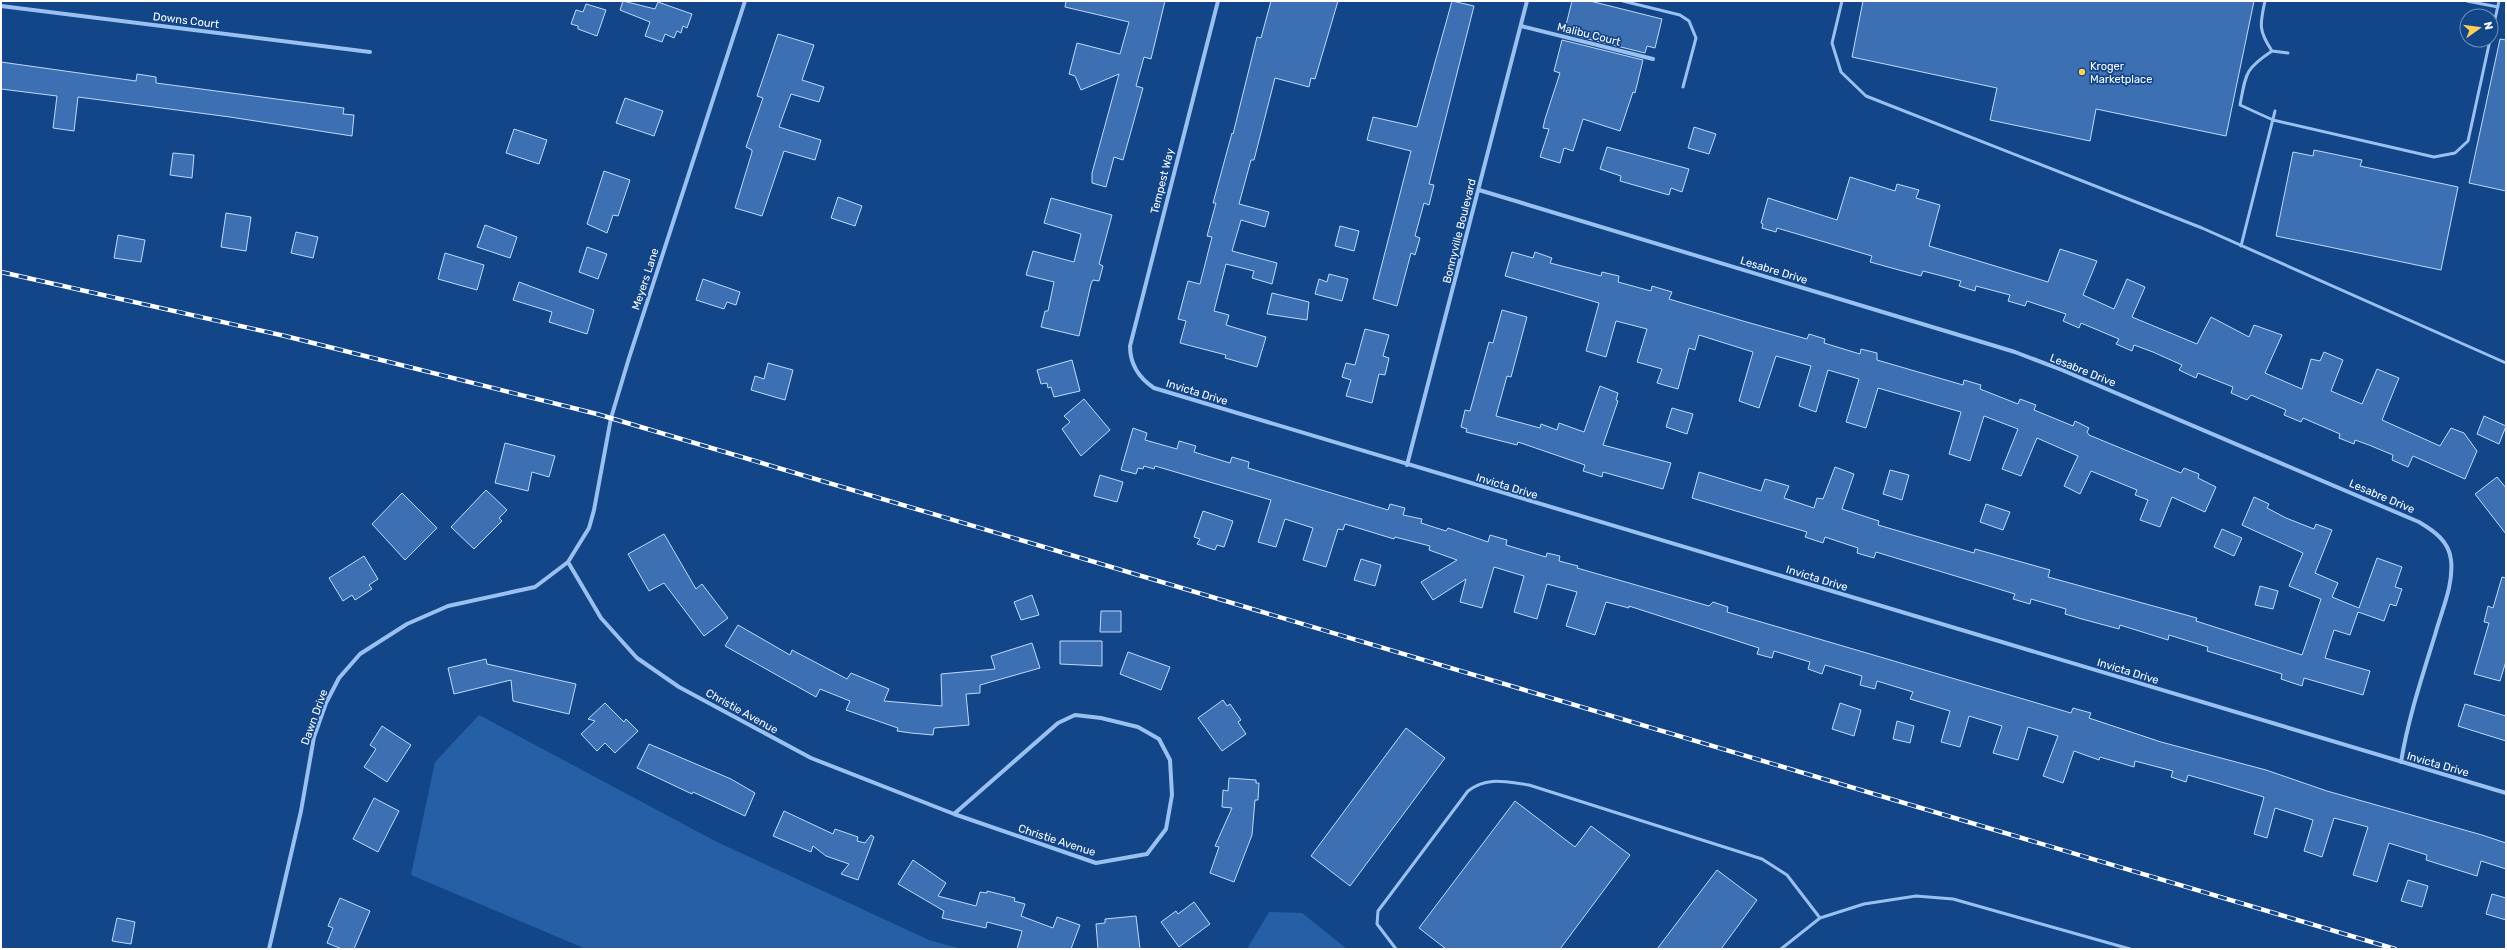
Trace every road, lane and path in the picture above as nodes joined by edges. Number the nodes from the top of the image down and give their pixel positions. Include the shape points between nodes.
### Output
1 (745, 1) edge
2 (1218, 1) edge
3 (1527, 1) edge
4 (1623, 1) edge
5 (1842, 1) edge
6 (2265, 1) edge
7 (2467, 1) edge
8 (2499, 1) edge
9 (1, 6) edge
10 (2498, 7) joint
11 (1521, 26) junction
12 (2489, 48) edge
13 (2272, 50) junction
14 (370, 52) dead end
15 (2288, 53) dead end
16 (1653, 59) dead end
17 (1683, 88) dead end
18 (2275, 111) dead end
19 (2273, 120) junction
20 (1479, 190) junction
21 (2241, 246) junction
22 (2506, 362) edge
23 (1133, 366) joint
24 (1407, 465) junction
25 (568, 562) junction
26 (2401, 762) junction
27 (2506, 793) edge
28 (954, 814) junction
29 (1820, 918) junction
30 (269, 949) edge
31 (1396, 949) edge
32 (1781, 949) edge
33 (2130, 949) edge

1 - 25 street, Meyers Lane via 611,418 589,528
2 - 23 street, Tempest Way via 1135,323 1130,346
3 - 11 street, Bonnyville Boulevard
4 - 17 lane via 1680,15 1689,21 1696,38
5 - 21 lane via 1832,43 1841,72 1866,96
6 - 13 lane via 2260,26 2264,39
7 - 10 lane
8 - 10 lane
9 - 14 street, Downs Court
11 - 16 street, Malibu Court
11 - 20 street, Bonnyville Boulevard
12 - 19 lane via 2468,141 2455,153 2434,157
13 - 15 lane
13 - 19 lane via 2252,65 2245,78 2240,105
18 - 19 lane
19 - 21 lane
20 - 24 street, Bonnyville Boulevard
20 - 26 street, Lesabre Drive via 2015,352 2310,475 2419,522 2434,531 2446,544 2451,559 2451,570 2447,594 2407,727
21 - 22 lane
23 - 24 street, Invicta Drive via 1148,384 1163,392
24 - 26 street, Invicta Drive
25 - 28 street, Christie Avenue via 601,618 623,644 654,671 811,758
25 - 30 street, Dawn Drive via 535,587 448,606 407,624 360,654 339,678 326,703 314,737 301,811
26 - 27 street, Invicta Drive
28 - 28 street, Christie Avenue via 1058,723 1075,715 1138,727 1159,739 1170,760 1172,795 1166,829 1147,854 1096,863
29 - 31 lane via 1788,875 1762,859 1529,785 1501,781 1478,782 1468,791 1378,911 1377,924
29 - 32 lane
29 - 33 lane via 1864,904 1916,896 1953,898

